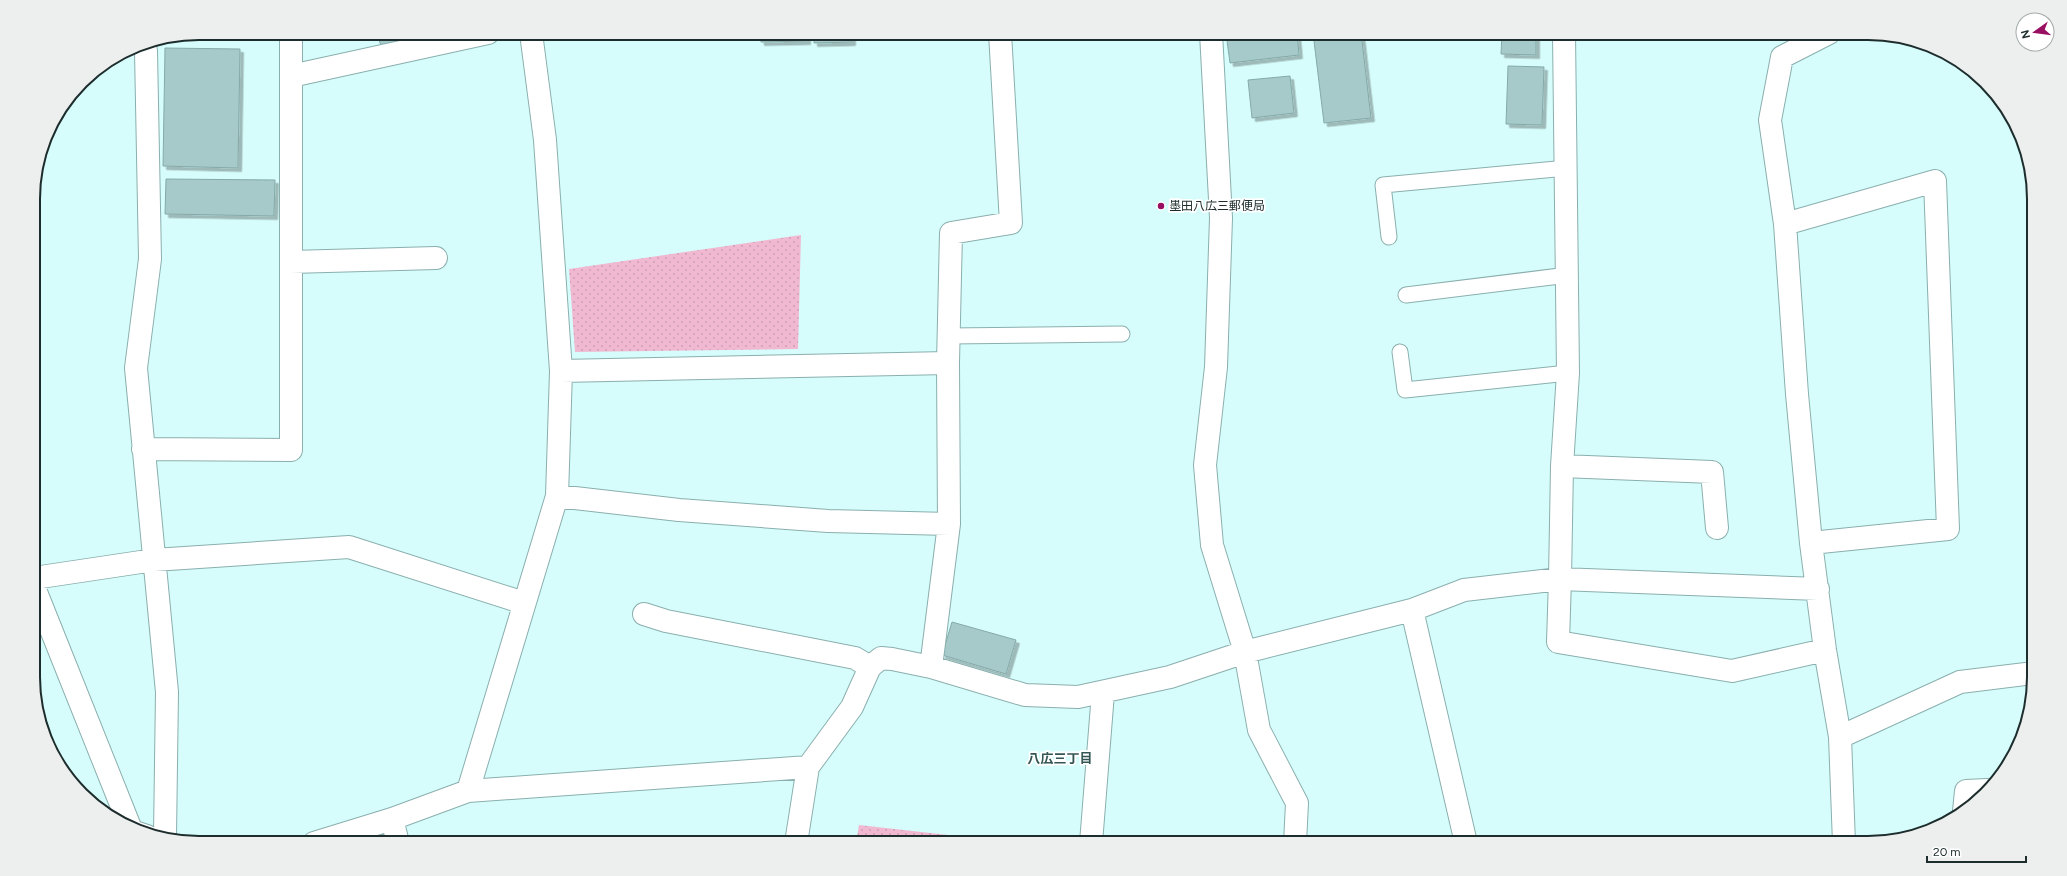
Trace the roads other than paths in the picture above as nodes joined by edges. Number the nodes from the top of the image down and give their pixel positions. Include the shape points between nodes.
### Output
1 (291, 40) edge
2 (456, 40) edge
3 (533, 40) edge
4 (1001, 40) edge
5 (1211, 40) edge
6 (1564, 40) edge
7 (1816, 40) edge
8 (145, 49) edge
9 (291, 76) junction
10 (1567, 168) junction
11 (1785, 224) junction
12 (1389, 237) dead end
13 (436, 258) dead end
14 (292, 262) junction
15 (1568, 275) junction
16 (1406, 295) dead end
17 (1122, 334) dead end
18 (948, 336) junction
19 (1400, 352) dead end
20 (948, 363) junction
21 (561, 371) junction
22 (1568, 373) junction
23 (143, 449) junction
24 (1562, 466) junction
25 (556, 496) junction
26 (949, 524) junction
27 (1717, 528) dead end
28 (1811, 543) junction
29 (154, 560) junction
30 (40, 577) edge
31 (1560, 578) junction
32 (1818, 589) junction
33 (40, 600) edge
34 (524, 603) junction
35 (1412, 610) junction
36 (644, 614) dead end
37 (1826, 650) junction
38 (1245, 652) junction
39 (870, 667) junction
40 (931, 667) junction
41 (2027, 673) edge
42 (1103, 693) junction
43 (1840, 737) junction
44 (808, 767) junction
45 (1979, 790) edge
46 (468, 791) junction
47 (1965, 803) edge
48 (392, 819) junction
49 (134, 822) edge
50 (165, 832) edge
51 (337, 836) edge
52 (396, 836) edge
53 (797, 836) edge
54 (1092, 836) edge
55 (1295, 836) edge
56 (1464, 836) edge
57 (1844, 836) edge

1 - 9 street
2 - 9 street
3 - 21 street via 545,140
4 - 18 street via 1011,223 951,232
5 - 38 street via 1221,218 1216,368 1205,465 1212,545
6 - 10 street
7 - 11 street via 1782,58 1770,120
8 - 23 street via 150,259 136,368
9 - 14 street
10 - 12 lane via 1383,185
10 - 15 street
11 - 28 street
11 - 28 street via 1935,180 1948,529
13 - 14 street
14 - 23 street via 292,450
15 - 16 lane
15 - 22 street
17 - 18 lane
18 - 20 street
19 - 22 lane via 1405,390
20 - 21 street
20 - 26 street
21 - 25 street
22 - 24 street
23 - 29 street
24 - 27 street via 1712,472
24 - 31 street
25 - 26 street via 679,510 820,520
25 - 34 street
26 - 40 street
28 - 32 street
29 - 30 street
29 - 34 street via 349,547
29 - 50 street via 167,692
31 - 32 street
31 - 35 street via 1464,590
31 - 37 street via 1558,642 1732,671
32 - 37 street
33 - 49 street
34 - 46 street
35 - 38 street
35 - 56 street
36 - 39 street via 666,621 855,658
37 - 43 street
38 - 42 street via 1170,677
38 - 55 street via 1259,730 1297,803
39 - 40 street via 881,658
39 - 44 street via 852,707
40 - 42 street via 1025,695 1078,697
41 - 43 street via 1960,682
42 - 54 street
43 - 57 street
44 - 46 street
44 - 53 street
45 - 47 street via 1966,791
46 - 48 street
48 - 51 street
48 - 52 street

